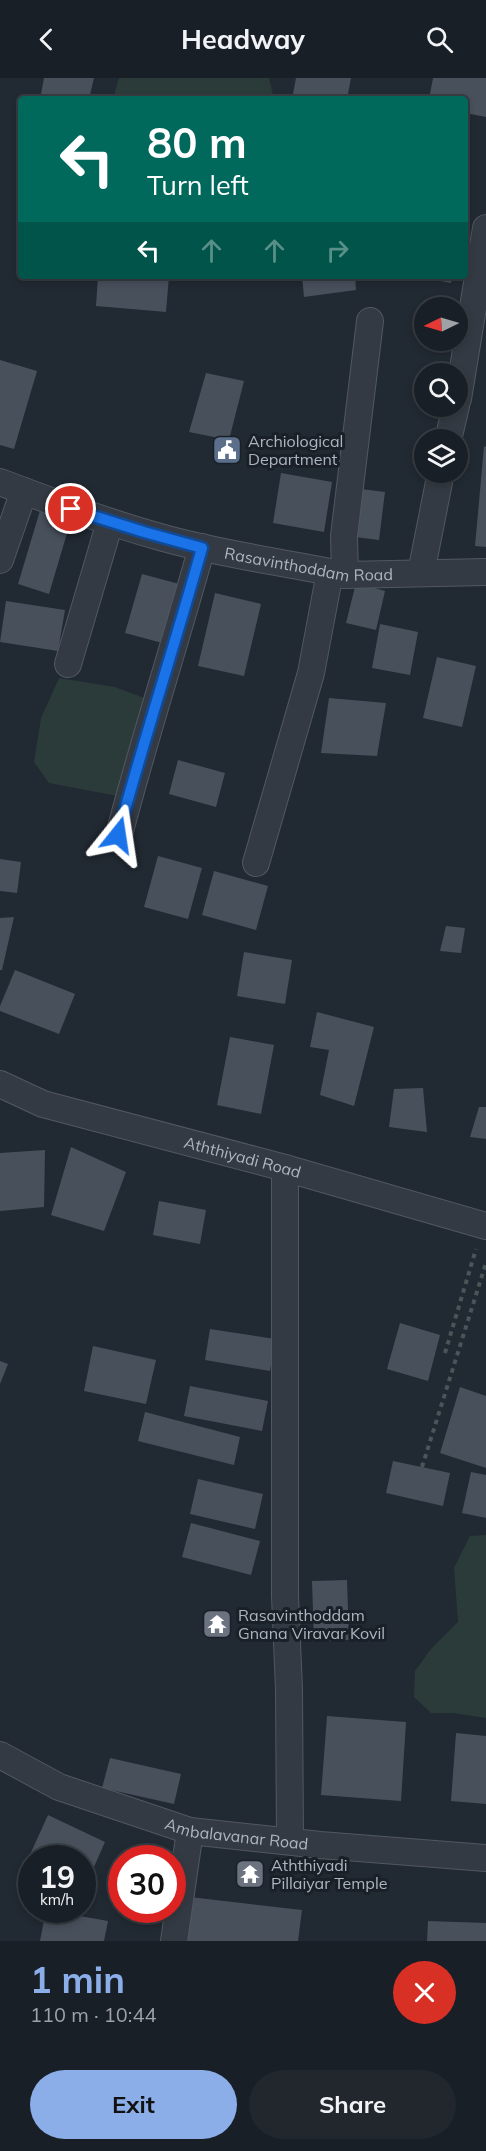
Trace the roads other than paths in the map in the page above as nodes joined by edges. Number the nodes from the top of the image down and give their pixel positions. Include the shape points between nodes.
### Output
1 (486, 228) edge
2 (370, 321) dead end
3 (464, 363) edge
4 (0, 482) edge
5 (439, 483) edge
6 (24, 491) junction
7 (110, 522) junction
8 (202, 548) junction
9 (0, 560) edge
10 (486, 572) edge
11 (338, 573) junction
12 (421, 573) junction
13 (68, 664) dead end
14 (118, 835) dead end
15 (256, 863) dead end
16 (0, 1084) edge
17 (285, 1168) junction
18 (484, 1225) edge
19 (0, 1755) edge
20 (190, 1831) junction
21 (290, 1841) junction
22 (486, 1858) edge
23 (174, 1941) edge

1 - 3 street
2 - 11 street
4 - 6 street, Rasavinthoddam Road
5 - 12 street
6 - 7 street, Rasavinthoddam Road
6 - 9 street
7 - 8 street, Rasavinthoddam Road
7 - 13 street
8 - 11 street, Rasavinthoddam Road
8 - 14 street
10 - 12 street, Rasavinthoddam Road
11 - 12 street, Rasavinthoddam Road
11 - 15 street
16 - 17 street, Aththiyadi Road via 43,1104
17 - 18 street, Aththiyadi Road
17 - 21 street via 285,1596
19 - 20 street, Ambalavanar Road via 59,1787
20 - 21 street, Ambalavanar Road
20 - 23 street
21 - 22 street, Ambalavanar Road

